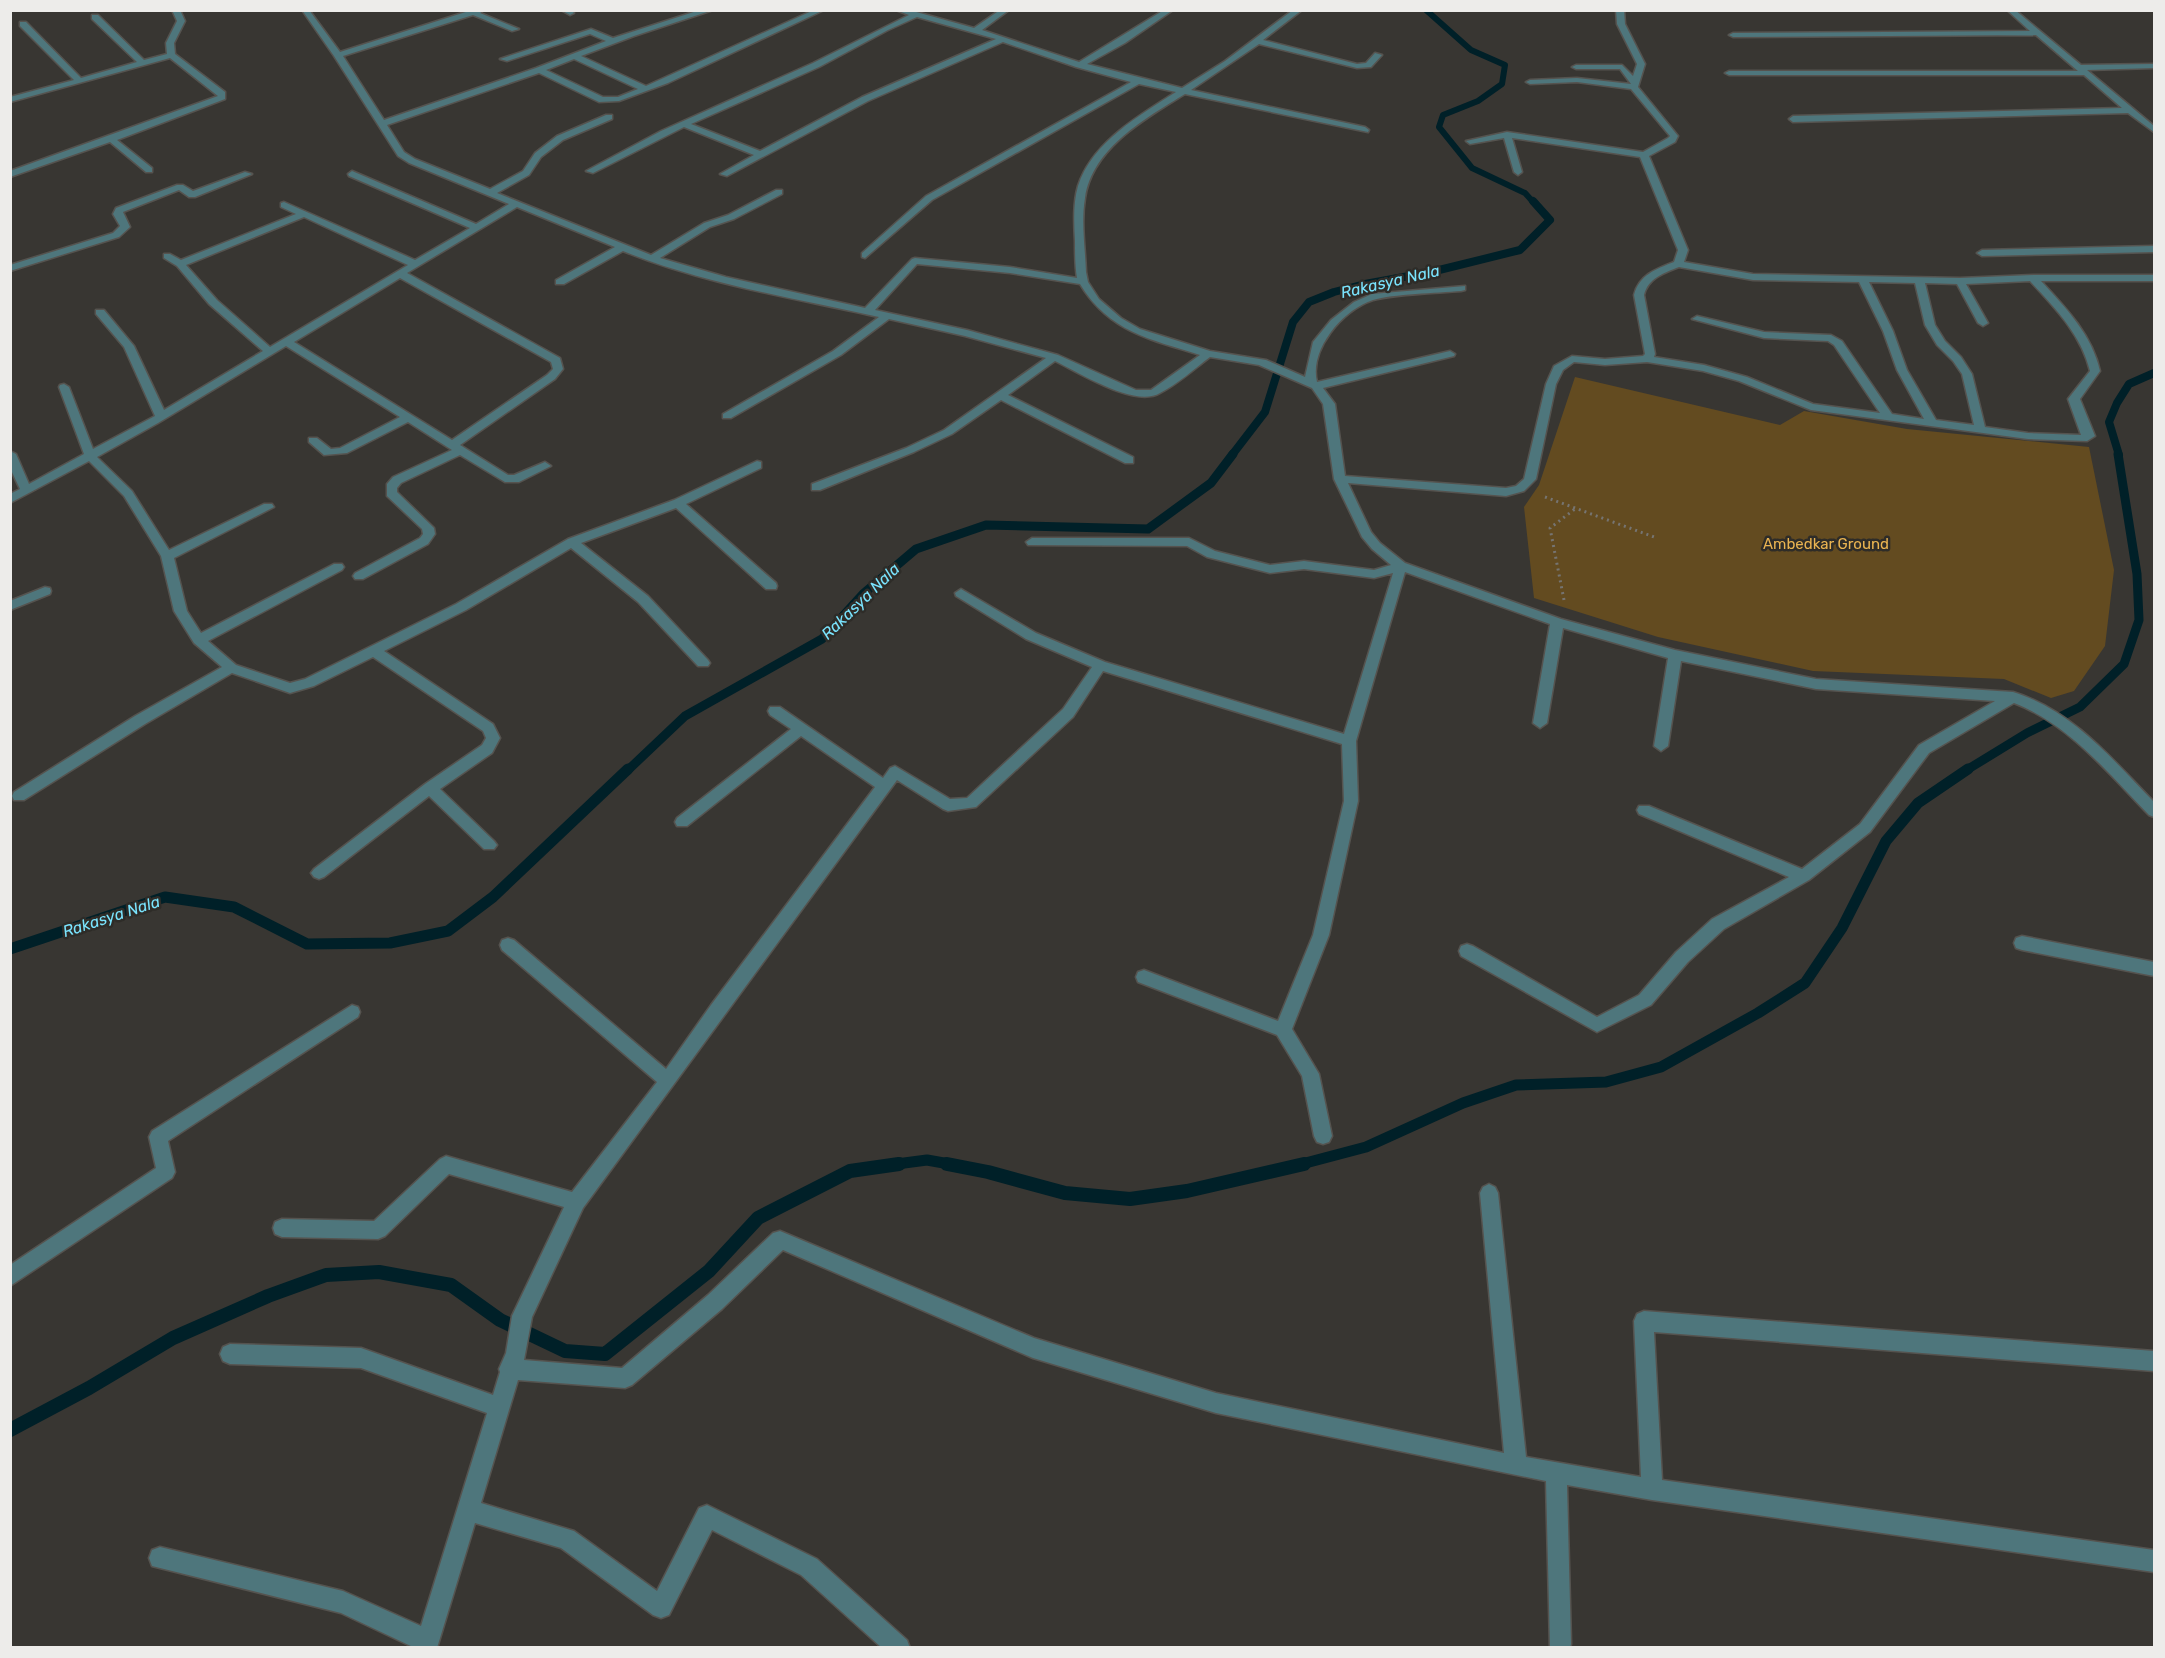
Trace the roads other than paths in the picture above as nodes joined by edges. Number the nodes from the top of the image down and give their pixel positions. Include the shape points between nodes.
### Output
1 (176, 10) edge
2 (710, 10) edge
3 (821, 10) edge
4 (1006, 10) edge
5 (1170, 10) edge
6 (1299, 10) edge
7 (2010, 10) edge
8 (306, 11) edge
9 (477, 12) edge
10 (907, 12) edge
11 (1617, 12) edge
12 (95, 17) dead end
13 (23, 24) dead end
14 (515, 29) dead end
15 (976, 30) junction
16 (2037, 33) junction
17 (1733, 35) dead end
18 (1003, 39) junction
19 (612, 41) junction
20 (1258, 41) junction
21 (338, 55) junction
22 (1378, 55) dead end
23 (171, 56) junction
24 (574, 56) junction
25 (504, 59) dead end
26 (143, 63) junction
27 (1079, 65) junction
28 (2154, 66) edge
29 (1576, 67) dead end
30 (539, 70) junction
31 (2080, 71) junction
32 (1729, 73) dead end
33 (80, 81) junction
34 (1138, 81) junction
35 (1530, 82) dead end
36 (1634, 84) junction
37 (646, 88) junction
38 (1184, 91) junction
39 (10, 100) edge
40 (2130, 110) junction
41 (609, 117) dead end
42 (1793, 119) dead end
43 (381, 124) junction
44 (684, 124) junction
45 (1365, 130) dead end
46 (2154, 130) edge
47 (1507, 135) junction
48 (111, 139) junction
49 (1470, 141) dead end
50 (760, 154) junction
51 (1644, 155) junction
52 (149, 170) dead end
53 (590, 171) dead end
54 (1518, 172) dead end
55 (10, 174) edge
56 (249, 174) dead end
57 (352, 174) dead end
58 (724, 174) dead end
59 (779, 192) dead end
60 (490, 194) junction
61 (516, 204) junction
62 (284, 205) dead end
63 (304, 214) junction
64 (478, 228) junction
65 (622, 247) junction
66 (2154, 249) edge
67 (1983, 253) dead end
68 (866, 255) dead end
69 (167, 256) dead end
70 (652, 259) junction
71 (180, 264) junction
72 (1678, 264) junction
73 (417, 265) junction
74 (10, 268) edge
75 (401, 274) junction
76 (2033, 278) junction
77 (2154, 278) edge
78 (1862, 279) junction
79 (1919, 280) junction
80 (1960, 281) junction
81 (560, 282) dead end
82 (1083, 282) junction
83 (1461, 288) dead end
84 (100, 312) dead end
85 (867, 312) junction
86 (887, 316) junction
87 (1697, 319) dead end
88 (1983, 323) dead end
89 (287, 342) junction
90 (270, 352) junction
91 (1208, 354) junction
92 (1450, 354) dead end
93 (1054, 357) junction
94 (1647, 359) junction
95 (1310, 384) junction
96 (64, 387) dead end
97 (1000, 395) junction
98 (161, 416) junction
99 (727, 416) dead end
100 (409, 417) junction
101 (1889, 418) junction
102 (1932, 423) junction
103 (1980, 430) junction
104 (313, 440) dead end
105 (457, 447) junction
106 (10, 454) edge
107 (90, 456) junction
108 (1129, 460) dead end
109 (757, 465) dead end
110 (545, 466) dead end
111 (1340, 479) junction
112 (816, 487) dead end
113 (26, 490) junction
114 (10, 499) edge
115 (678, 503) junction
116 (268, 507) dead end
117 (572, 542) junction
118 (1032, 542) dead end
119 (167, 556) junction
120 (1401, 566) junction
121 (338, 567) dead end
122 (359, 576) dead end
123 (771, 586) dead end
124 (45, 591) dead end
125 (961, 593) dead end
126 (10, 606) edge
127 (1563, 623) junction
128 (199, 640) junction
129 (374, 651) junction
130 (1675, 655) junction
131 (704, 663) dead end
132 (1100, 665) junction
133 (231, 668) junction
134 (2013, 697) junction
135 (776, 711) dead end
136 (1540, 723) dead end
137 (801, 729) junction
138 (1349, 741) junction
139 (1661, 746) dead end
140 (884, 786) junction
141 (430, 788) junction
142 (19, 796) dead end
143 (1644, 810) dead end
144 (2154, 811) edge
145 (682, 822) dead end
146 (489, 845) dead end
147 (320, 873) dead end
148 (1804, 876) junction
149 (2022, 943) dead end
150 (508, 945) dead end
151 (1467, 951) dead end
152 (2154, 969) edge
153 (1144, 977) dead end
154 (352, 1012) dead end
155 (1283, 1030) junction
156 (668, 1081) junction
157 (1323, 1136) dead end
158 (1489, 1193) dead end
159 (576, 1202) junction
160 (282, 1228) dead end
161 (10, 1277) edge
162 (230, 1354) dead end
163 (513, 1361) junction
164 (2154, 1361) edge
165 (498, 1407) junction
166 (1516, 1466) junction
167 (1556, 1473) junction
168 (1652, 1489) junction
169 (468, 1510) junction
170 (160, 1558) dead end
171 (2154, 1561) edge
172 (427, 1644) edge
173 (1560, 1644) dead end
174 (899, 1647) edge

1 - 23 street via 181,21 170,43
2 - 19 street
3 - 37 street
4 - 15 street
5 - 27 street
6 - 20 street
7 - 16 street
8 - 21 street
9 - 14 street
9 - 21 street
10 - 15 street
10 - 44 street via 806,70
11 - 36 street via 1641,64
12 - 26 street
13 - 33 street
15 - 18 street
16 - 17 street
16 - 31 street
18 - 27 street
18 - 50 street via 908,79
19 - 24 street
19 - 25 street via 591,31
20 - 22 street via 1357,66 1368,65
20 - 38 street
21 - 43 street
23 - 26 street
23 - 48 street via 222,97
24 - 30 street
24 - 37 street
26 - 33 street
27 - 34 street
28 - 31 street
29 - 36 street via 1622,68
30 - 37 street via 602,99 619,99
30 - 43 street
31 - 32 street
31 - 40 street
33 - 39 street
34 - 38 street
34 - 68 street via 929,198
35 - 36 street via 1591,80
36 - 51 street via 1674,136
38 - 45 street
38 - 82 street via 1125,131 1094,164 1083,183
40 - 42 street
40 - 46 street
41 - 60 street via 554,142 538,155 526,173
43 - 60 street via 401,154 411,161
44 - 50 street
44 - 53 street
47 - 49 street
47 - 51 street
47 - 54 street
48 - 52 street
48 - 55 street
50 - 58 street
51 - 72 street via 1683,250
56 - 74 street via 192,195 180,187 127,205 119,210 125,227 116,235
57 - 64 street
59 - 70 street via 707,225
60 - 61 street
61 - 64 street
61 - 65 street
62 - 63 street
63 - 71 street
63 - 73 street
64 - 73 street
65 - 70 street
65 - 81 street
66 - 67 street
69 - 71 street
70 - 85 street via 724,280
71 - 90 street via 213,302
72 - 78 street via 1753,277
72 - 94 street via 1644,280 1640,287 1651,350
73 - 75 street
75 - 89 street
75 - 105 street via 556,360 558,369 551,377
76 - 77 street
76 - 80 street
76 - 103 street via 2093,356 2095,370 2074,399 2089,436 2083,439
78 - 79 street
78 - 102 street via 1888,331 1899,364
79 - 80 street
79 - 103 street via 1930,325 1967,374
80 - 88 street
82 - 85 street via 915,261
82 - 91 street via 1095,302 1116,320 1136,331
83 - 95 street via 1362,300 1317,343
84 - 98 street via 129,346
85 - 86 street
86 - 93 street
86 - 99 street via 837,352
87 - 101 street via 1764,335 1830,338 1838,343
89 - 90 street
89 - 100 street
90 - 98 street
91 - 93 street via 1145,395
91 - 95 street via 1272,366
92 - 95 street
93 - 97 street
94 - 101 street via 1743,379 1811,407
94 - 111 street via 1572,359 1558,368 1530,479 1522,488 1506,492
95 - 111 street via 1329,404
96 - 107 street
97 - 108 street
97 - 112 street via 948,432
98 - 107 street
100 - 104 street via 343,451 328,453
100 - 105 street
101 - 102 street
102 - 103 street
105 - 110 street via 505,478 515,479
105 - 122 street via 391,487 391,493 428,528 424,541
106 - 113 street
107 - 113 street
107 - 119 street via 128,494
109 - 115 street
111 - 120 street via 1366,534
113 - 114 street
115 - 117 street
115 - 123 street
116 - 119 street
117 - 129 street via 461,607
117 - 131 street via 643,599
118 - 120 street via 1189,542 1211,554 1269,569 1304,565 1374,574
119 - 128 street via 181,611
120 - 127 street
120 - 138 street
121 - 128 street
124 - 126 street
125 - 132 street via 1031,636
127 - 130 street
127 - 136 street
128 - 133 street
129 - 133 street via 309,683 290,688
129 - 141 street via 488,728 492,738 487,749
130 - 134 street via 1816,684
130 - 139 street
132 - 138 street
132 - 140 street via 1068,713 971,803 948,805 895,772
133 - 142 street
134 - 144 street via 2040,707 2069,729
134 - 148 street via 1924,749 1865,828
135 - 137 street
137 - 140 street
137 - 145 street
138 - 155 street via 1351,801 1344,835 1321,935
140 - 156 street
141 - 146 street
141 - 147 street
143 - 148 street
148 - 151 street via 1718,924 1682,957 1645,1000 1597,1025
149 - 152 street
150 - 156 street
153 - 155 street
154 - 161 street via 158,1137 166,1172
155 - 157 street via 1310,1074
156 - 159 street
158 - 166 street
159 - 160 street via 446,1165 378,1230
159 - 163 street via 522,1316
162 - 165 street via 361,1358
163 - 165 street
163 - 166 street via 625,1378 715,1302 780,1240 1033,1348 1216,1403
164 - 168 street via 1644,1321
165 - 169 street
166 - 167 street
167 - 168 street
167 - 173 street
168 - 171 street
169 - 172 street
169 - 174 street via 566,1539 661,1607 706,1516 809,1567
170 - 172 street via 343,1602

